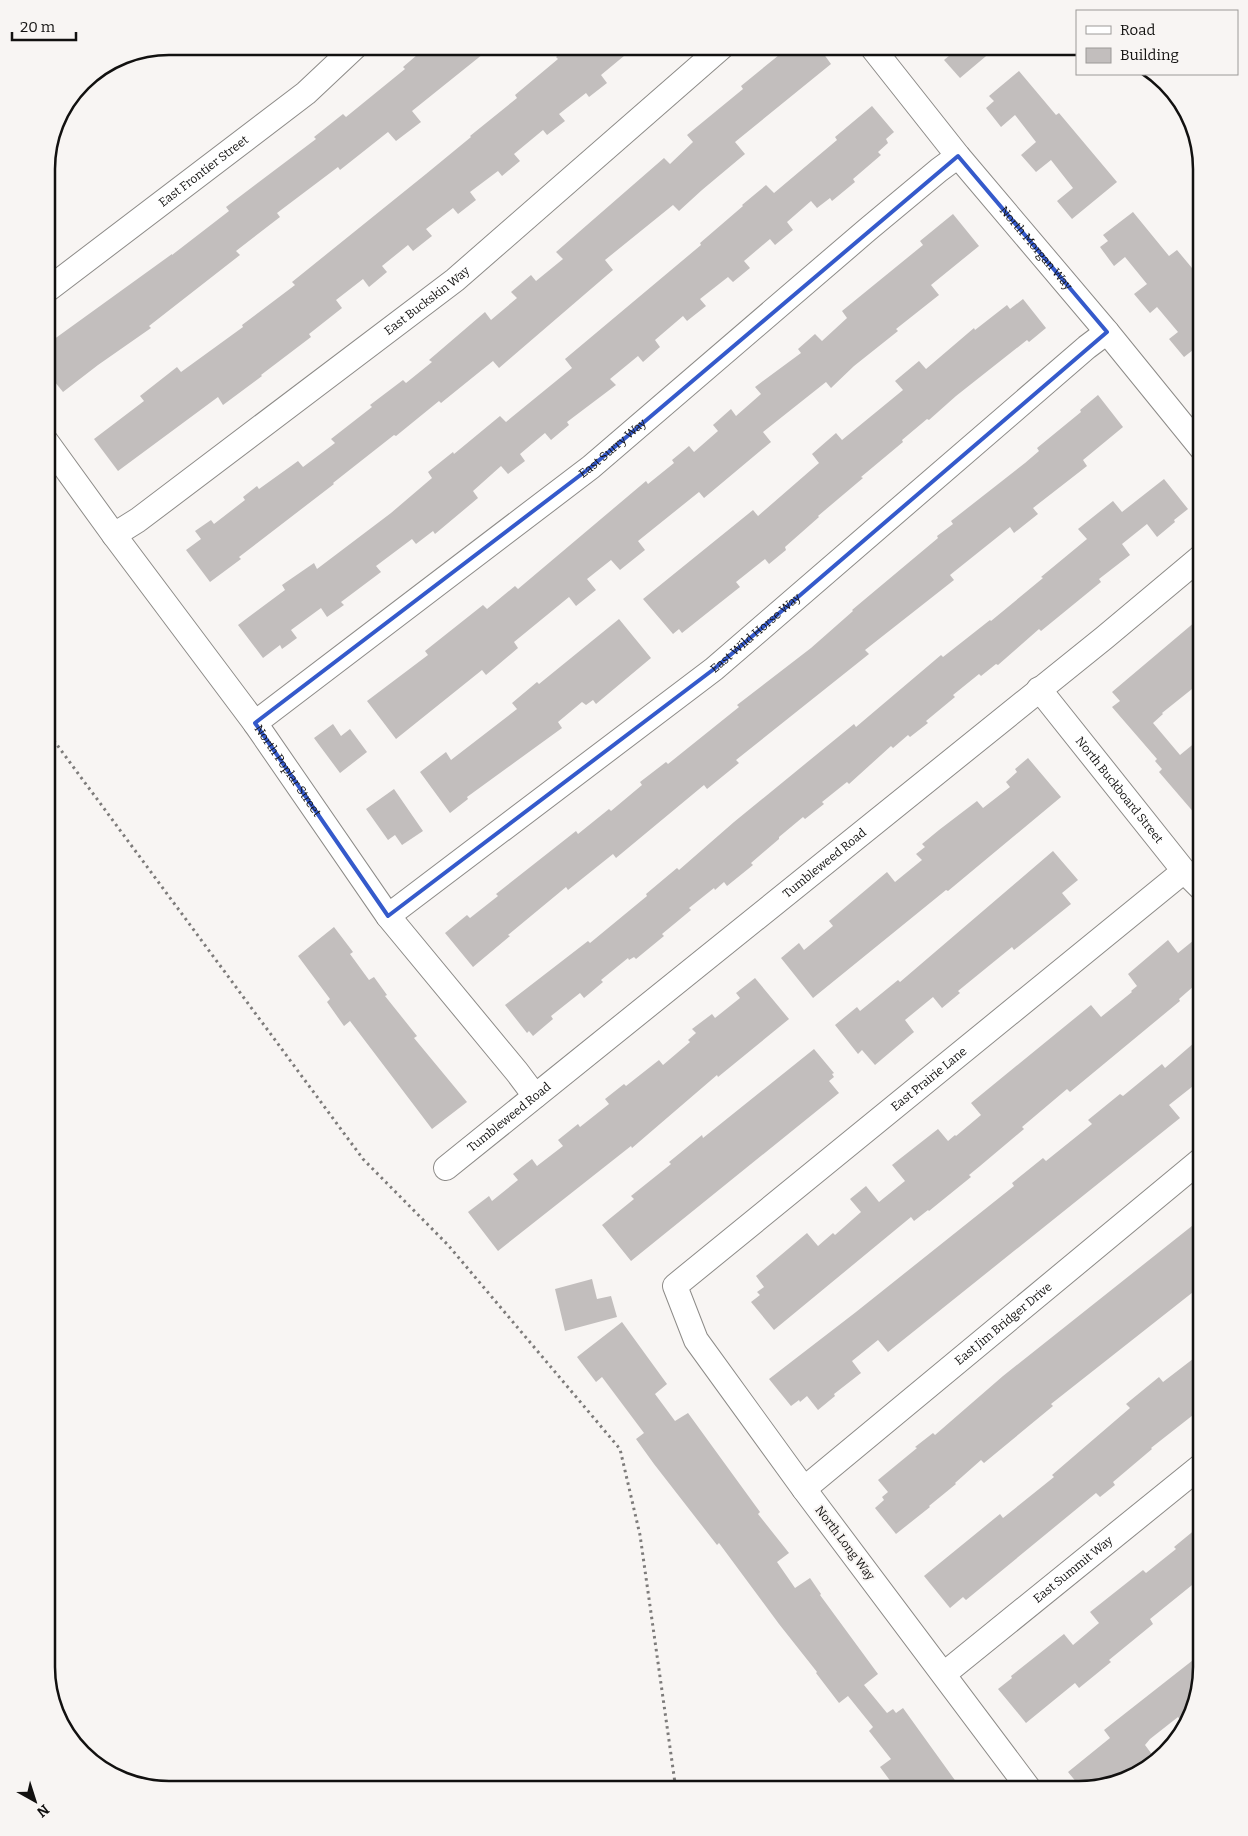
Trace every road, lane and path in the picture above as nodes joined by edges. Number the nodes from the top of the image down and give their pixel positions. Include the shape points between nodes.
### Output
1 (346, 55) edge
2 (713, 55) edge
3 (878, 55) edge
4 (958, 156) junction
5 (55, 284) edge
6 (1107, 332) junction
7 (1193, 438) edge
8 (55, 453) edge
9 (114, 535) junction
10 (1193, 564) edge
11 (1038, 689) junction
12 (255, 724) junction
13 (55, 742) edge
14 (1184, 871) junction
15 (1193, 880) edge
16 (388, 916) junction
17 (534, 1096) junction
18 (1193, 1166) edge
19 (446, 1168) dead end
20 (675, 1286) joint
21 (1193, 1472) edge
22 (804, 1489) junction
23 (944, 1674) junction
24 (675, 1781) edge
25 (1023, 1781) edge

1 - 5 street, East Frontier Street via 306,93
2 - 9 street, East Buckskin Way via 455,280
3 - 4 street, North Morgan Way
4 - 6 street, North Morgan Way
4 - 12 street, East Surry Way via 591,467
6 - 7 street, North Morgan Way
6 - 16 street, East Wild Horse Way via 714,669
8 - 9 street, North Poplar Street
9 - 12 street, North Poplar Street
10 - 11 street, Tumbleweed Road
11 - 14 street, North Buckboard Street
11 - 17 street, Tumbleweed Road
12 - 16 street, North Poplar Street
13 - 24 path via 363,1160 448,1245 620,1449 640,1535
14 - 15 street, North Buckboard Street
14 - 20 street, East Prairie Lane
16 - 17 street, North Poplar Street
17 - 19 street, Tumbleweed Road
18 - 22 street, East Jim Bridger Drive
20 - 22 street, North Long Way via 696,1340
21 - 23 street, East Summit Way
22 - 23 street, North Long Way
23 - 25 street, North Long Way

